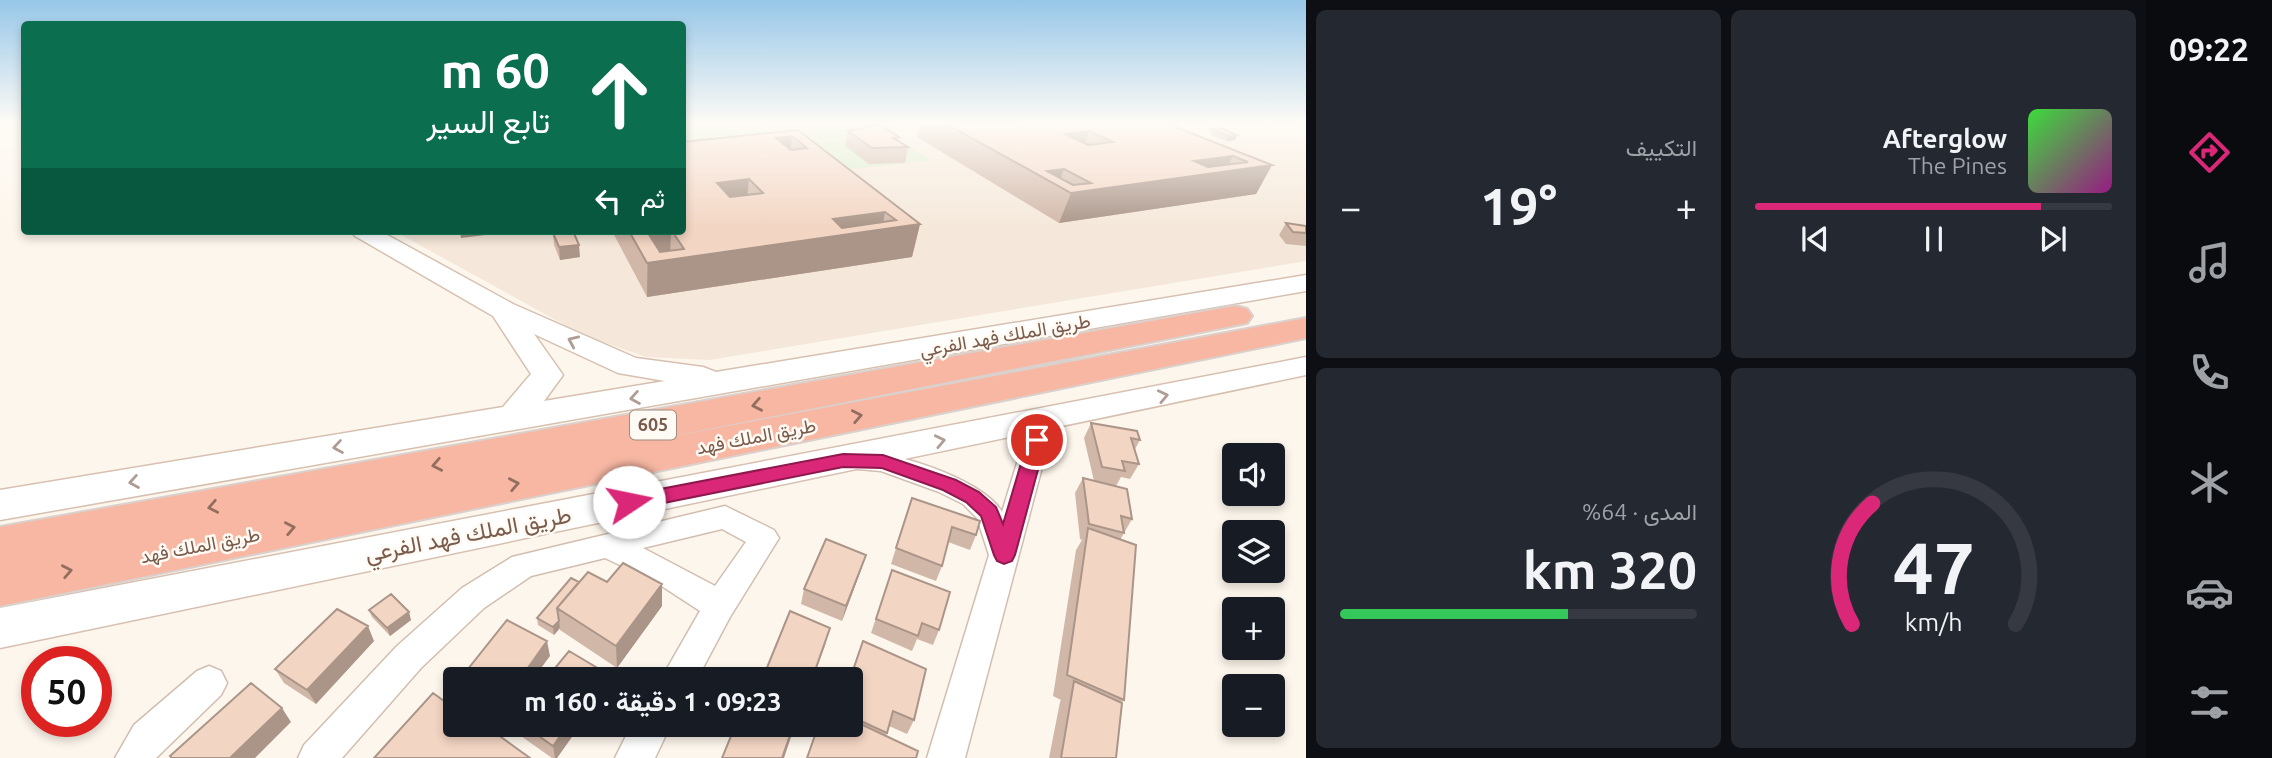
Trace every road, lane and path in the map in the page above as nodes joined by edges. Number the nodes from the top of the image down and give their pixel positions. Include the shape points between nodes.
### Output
1 (370, 235) edge
2 (1306, 283) edge
3 (1306, 304) edge
4 (503, 310) junction
5 (1306, 328) edge
6 (1306, 366) edge
7 (732, 381) junction
8 (513, 418) junction
9 (1052, 418) junction
10 (843, 461) junction
11 (0, 505) edge
12 (607, 546) junction
13 (0, 547) edge
14 (1004, 555) junction
15 (0, 584) edge
16 (719, 607) junction
17 (0, 628) edge
18 (685, 667) edge
19 (209, 683) dead end
20 (646, 737) edge
21 (134, 758) edge
22 (317, 758) edge
23 (634, 758) edge
24 (946, 758) edge

1 - 4 main road
2 - 7 main road, طريق الملك فهد الفرعي
3 -> 13 highway, طريق الملك فهد / 605
7 -> 4 main road via 629,366
4 - 8 main road via 547,375
15 -> 5 highway, طريق الملك فهد / 605
9 -> 6 main road, طريق الملك فهد الفرعي
7 -> 8 main road, طريق الملك فهد الفرعي
8 -> 11 main road, طريق الملك فهد الفرعي
10 -> 9 main road, طريق الملك فهد الفرعي
9 - 14 street via 1037,440
10 - 14 street via 883,462 972,497 989,513
10 - 17 main road, طريق الملك فهد الفرعي
12 - 16 street via 683,580
12 - 16 street via 724,517 764,538
12 - 22 street via 523,566 473,598 409,657
14 - 24 street
16 - 18 street
19 - 21 street via 147,738
20 - 23 street

